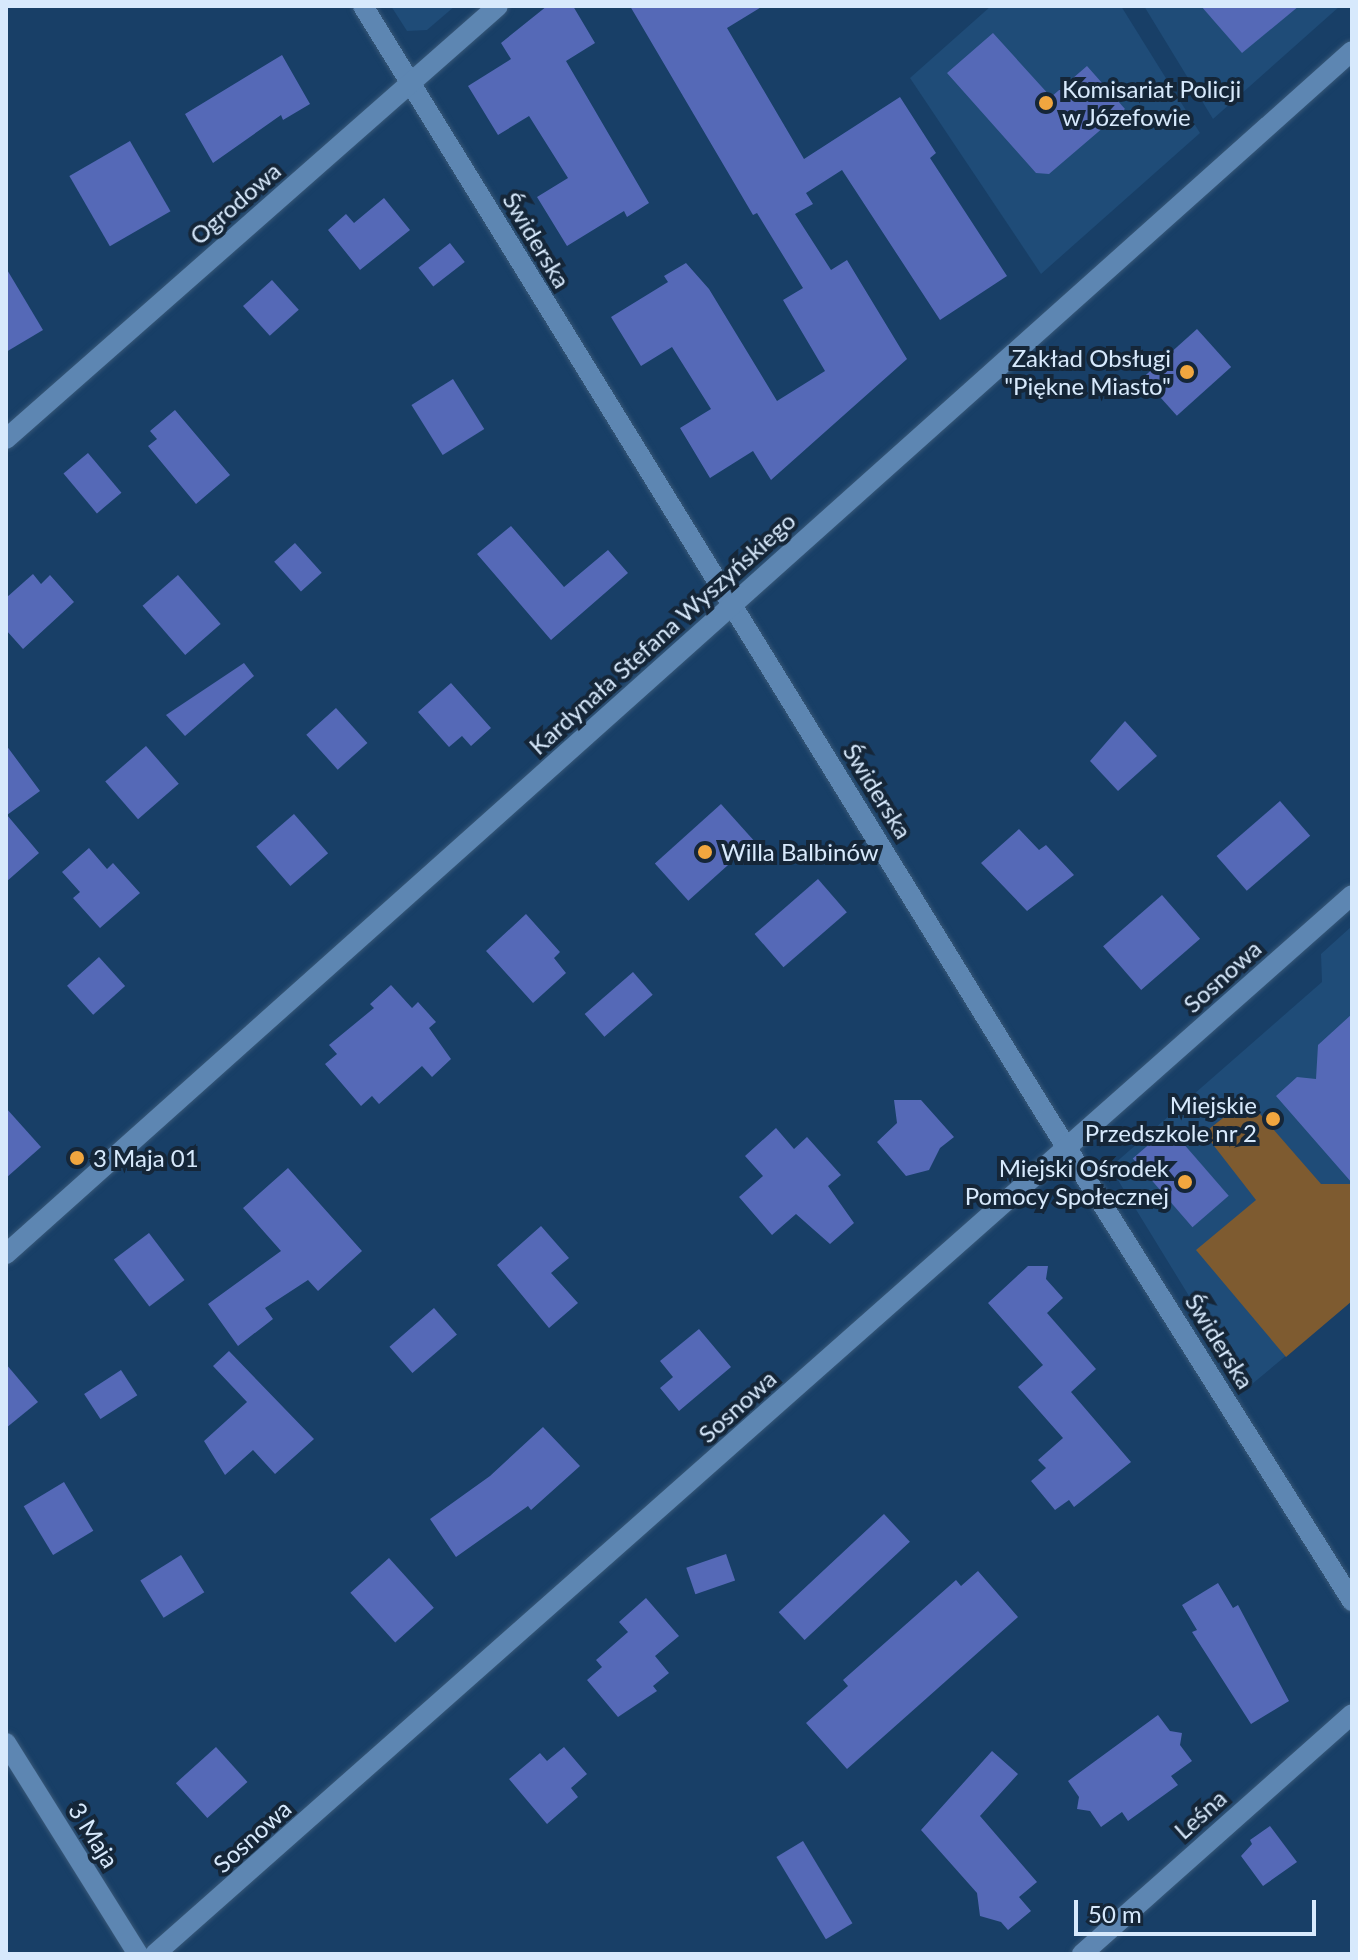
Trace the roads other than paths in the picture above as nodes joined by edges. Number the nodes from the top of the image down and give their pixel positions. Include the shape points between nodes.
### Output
1 (363, 6) edge
2 (498, 6) edge
3 (1352, 51) edge
4 (411, 83) junction
5 (6, 439) edge
6 (732, 606) junction
7 (1352, 895) edge
8 (1068, 1147) junction
9 (6, 1254) edge
10 (1352, 1601) edge
11 (1352, 1714) edge
12 (6, 1743) edge
13 (138, 1954) edge
14 (155, 1954) edge
15 (1082, 1954) edge

1 - 4 street, Świderska
2 - 4 street, Ogrodowa
3 - 6 street, Kardynała Stefana Wyszyńskiego
4 - 5 street, Ogrodowa
4 - 6 street, Świderska
6 - 8 street, Świderska
6 - 9 street, Kardynała Stefana Wyszyńskiego
7 - 8 street, Sosnowa
8 - 10 street, Świderska
8 - 14 street, Sosnowa
11 - 15 street, Leśna
12 - 13 street, 3 Maja

